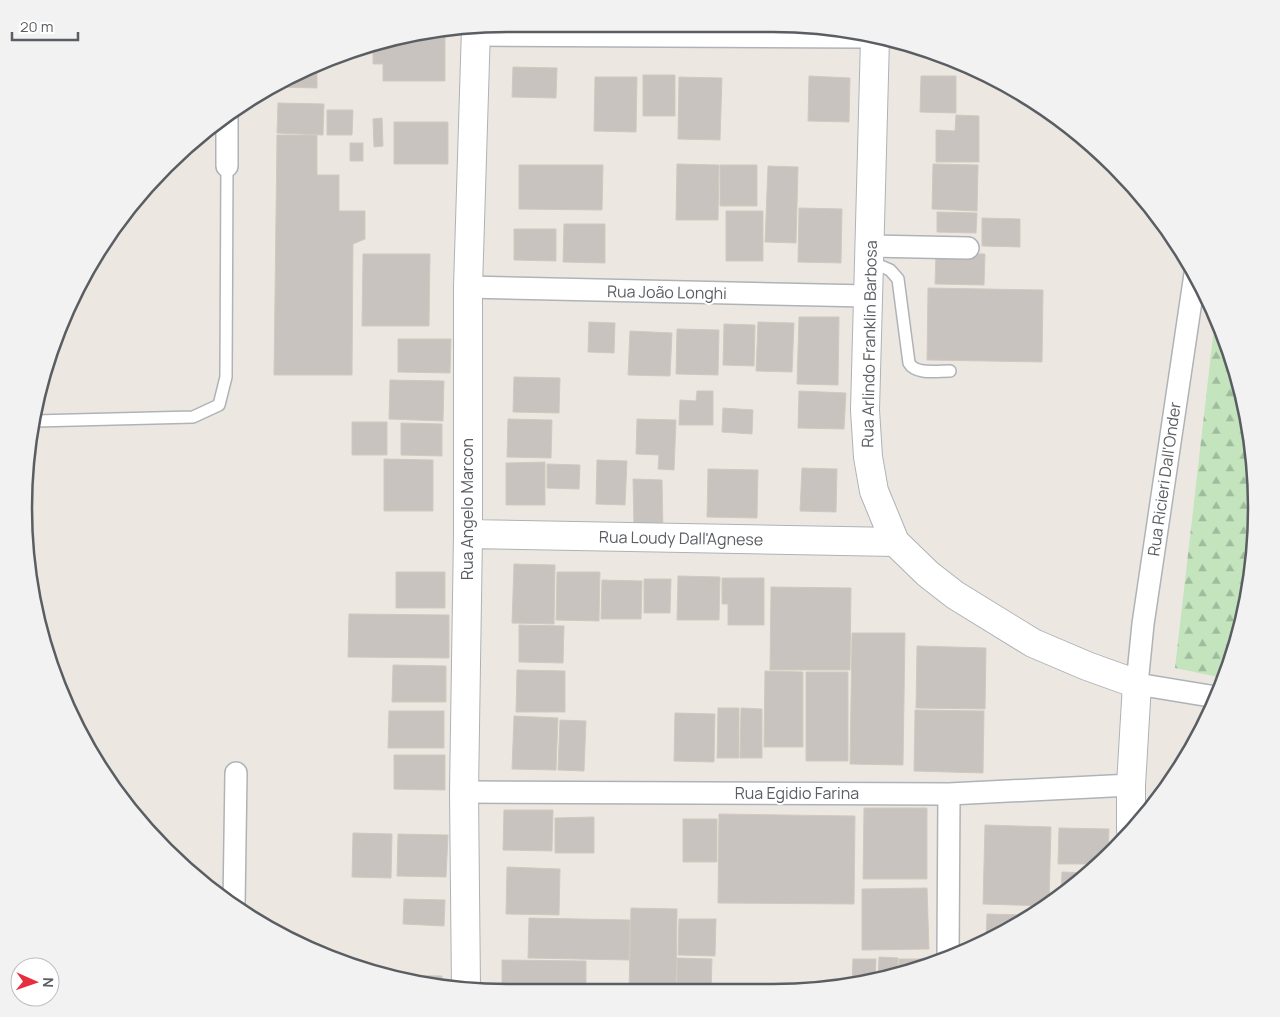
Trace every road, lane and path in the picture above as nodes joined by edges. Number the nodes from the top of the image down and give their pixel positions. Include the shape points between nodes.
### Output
1 (541, 32) edge
2 (476, 34) edge
3 (828, 36) edge
4 (875, 44) edge
5 (227, 125) edge
6 (227, 166) joint
7 (968, 248) dead end
8 (869, 254) junction
9 (468, 287) junction
10 (1193, 288) edge
11 (867, 296) junction
12 (950, 372) dead end
13 (41, 420) edge
14 (468, 534) junction
15 (895, 542) junction
16 (1137, 684) junction
17 (1209, 696) edge
18 (236, 773) dead end
19 (1130, 785) junction
20 (464, 792) junction
21 (948, 794) junction
22 (1131, 820) edge
23 (234, 897) edge
24 (948, 950) edge
25 (466, 982) edge

1 - 3 street
2 - 9 street, Rua Angelo Marcon
4 - 8 street, Rua Arlindo Franklin Barbosa
5 - 6 street
6 - 13 lane via 226,377 219,405 193,417
7 - 8 street
8 - 11 street, Rua Arlindo Franklin Barbosa
8 - 12 lane via 898,279 912,368
9 - 11 street, Rua João Longhi
9 - 14 street, Rua Angelo Marcon
10 - 16 street, Rua Ricieri Dall'Onder
11 - 15 street, Rua Arlindo Franklin Barbosa via 865,410 868,457 874,491
14 - 15 street, Rua Loudy Dall'Agnese
14 - 20 street, Rua Angelo Marcon
15 - 16 street, Rua Arlindo Franklin Barbosa via 935,580 1033,643
16 - 17 street
16 - 19 street
18 - 23 street
19 - 21 street, Rua Egidio Farina
19 - 22 street
20 - 21 street, Rua Egidio Farina
20 - 25 street, Rua Angelo Marcon
21 - 24 street

